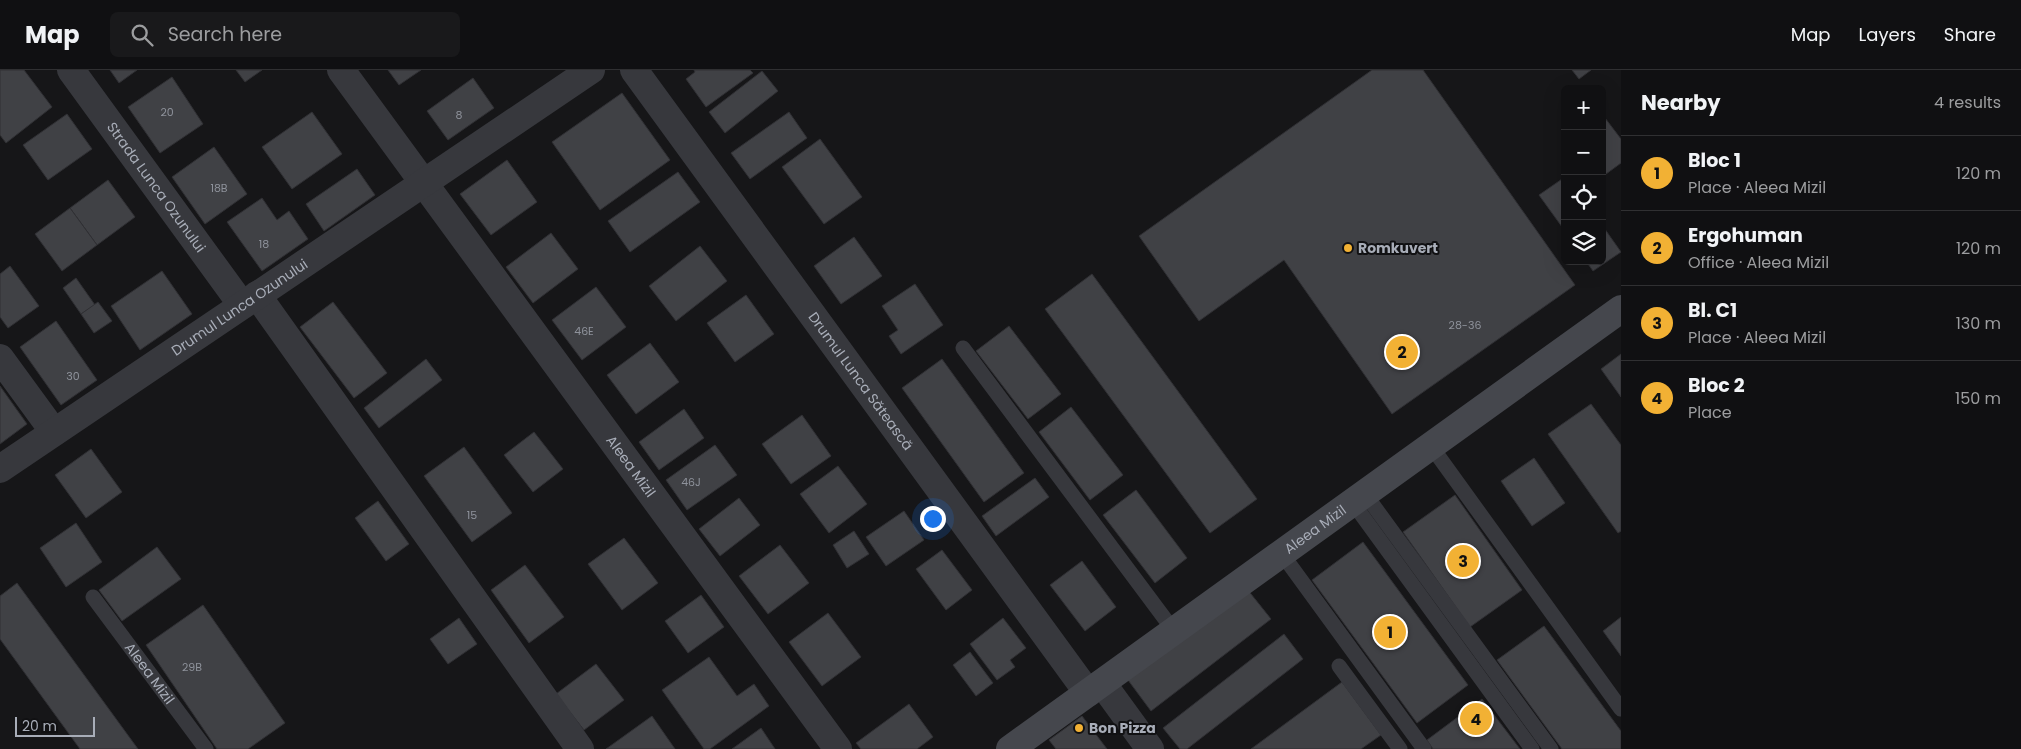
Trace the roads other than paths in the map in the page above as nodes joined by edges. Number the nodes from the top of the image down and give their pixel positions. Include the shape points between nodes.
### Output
1 (71, 70) edge
2 (341, 70) edge
3 (591, 70) edge
4 (634, 70) edge
5 (423, 183) junction
6 (249, 300) junction
7 (1621, 309) edge
8 (963, 348) dead end
9 (0, 358) edge
10 (54, 432) junction
11 (1431, 446) junction
12 (0, 469) edge
13 (1359, 498) junction
14 (1282, 554) junction
15 (93, 596) dead end
16 (1174, 631) junction
17 (1339, 666) dead end
18 (1095, 688) junction
19 (1621, 709) edge
20 (1397, 748) edge
21 (206, 749) edge
22 (580, 749) edge
23 (838, 749) edge
24 (1010, 749) edge
25 (1150, 749) edge
26 (1424, 749) edge
27 (1532, 749) edge
28 (1550, 749) edge

1 - 6 street, Strada Lunca Ozunului
2 - 5 street
3 - 5 street, Drumul Lunca Ozunului
4 - 18 street, Drumul Lunca Sătească
5 - 6 street, Drumul Lunca Ozunului
5 - 23 street, Aleea Mizil
6 - 10 street, Drumul Lunca Ozunului
6 - 22 street, Strada Lunca Ozunului
7 - 11 street, Aleea Mizil
8 - 16 lane
9 - 10 street
10 - 12 street, Drumul Lunca Ozunului
11 - 13 street, Aleea Mizil
11 - 19 lane
13 - 14 street, Aleea Mizil
13 - 27 lane
13 - 28 lane
14 - 16 street, Aleea Mizil
14 - 26 lane
15 - 21 lane, Aleea Mizil
16 - 18 street, Aleea Mizil
17 - 20 lane
18 - 24 street, Aleea Mizil
18 - 25 street, Drumul Lunca Sătească

